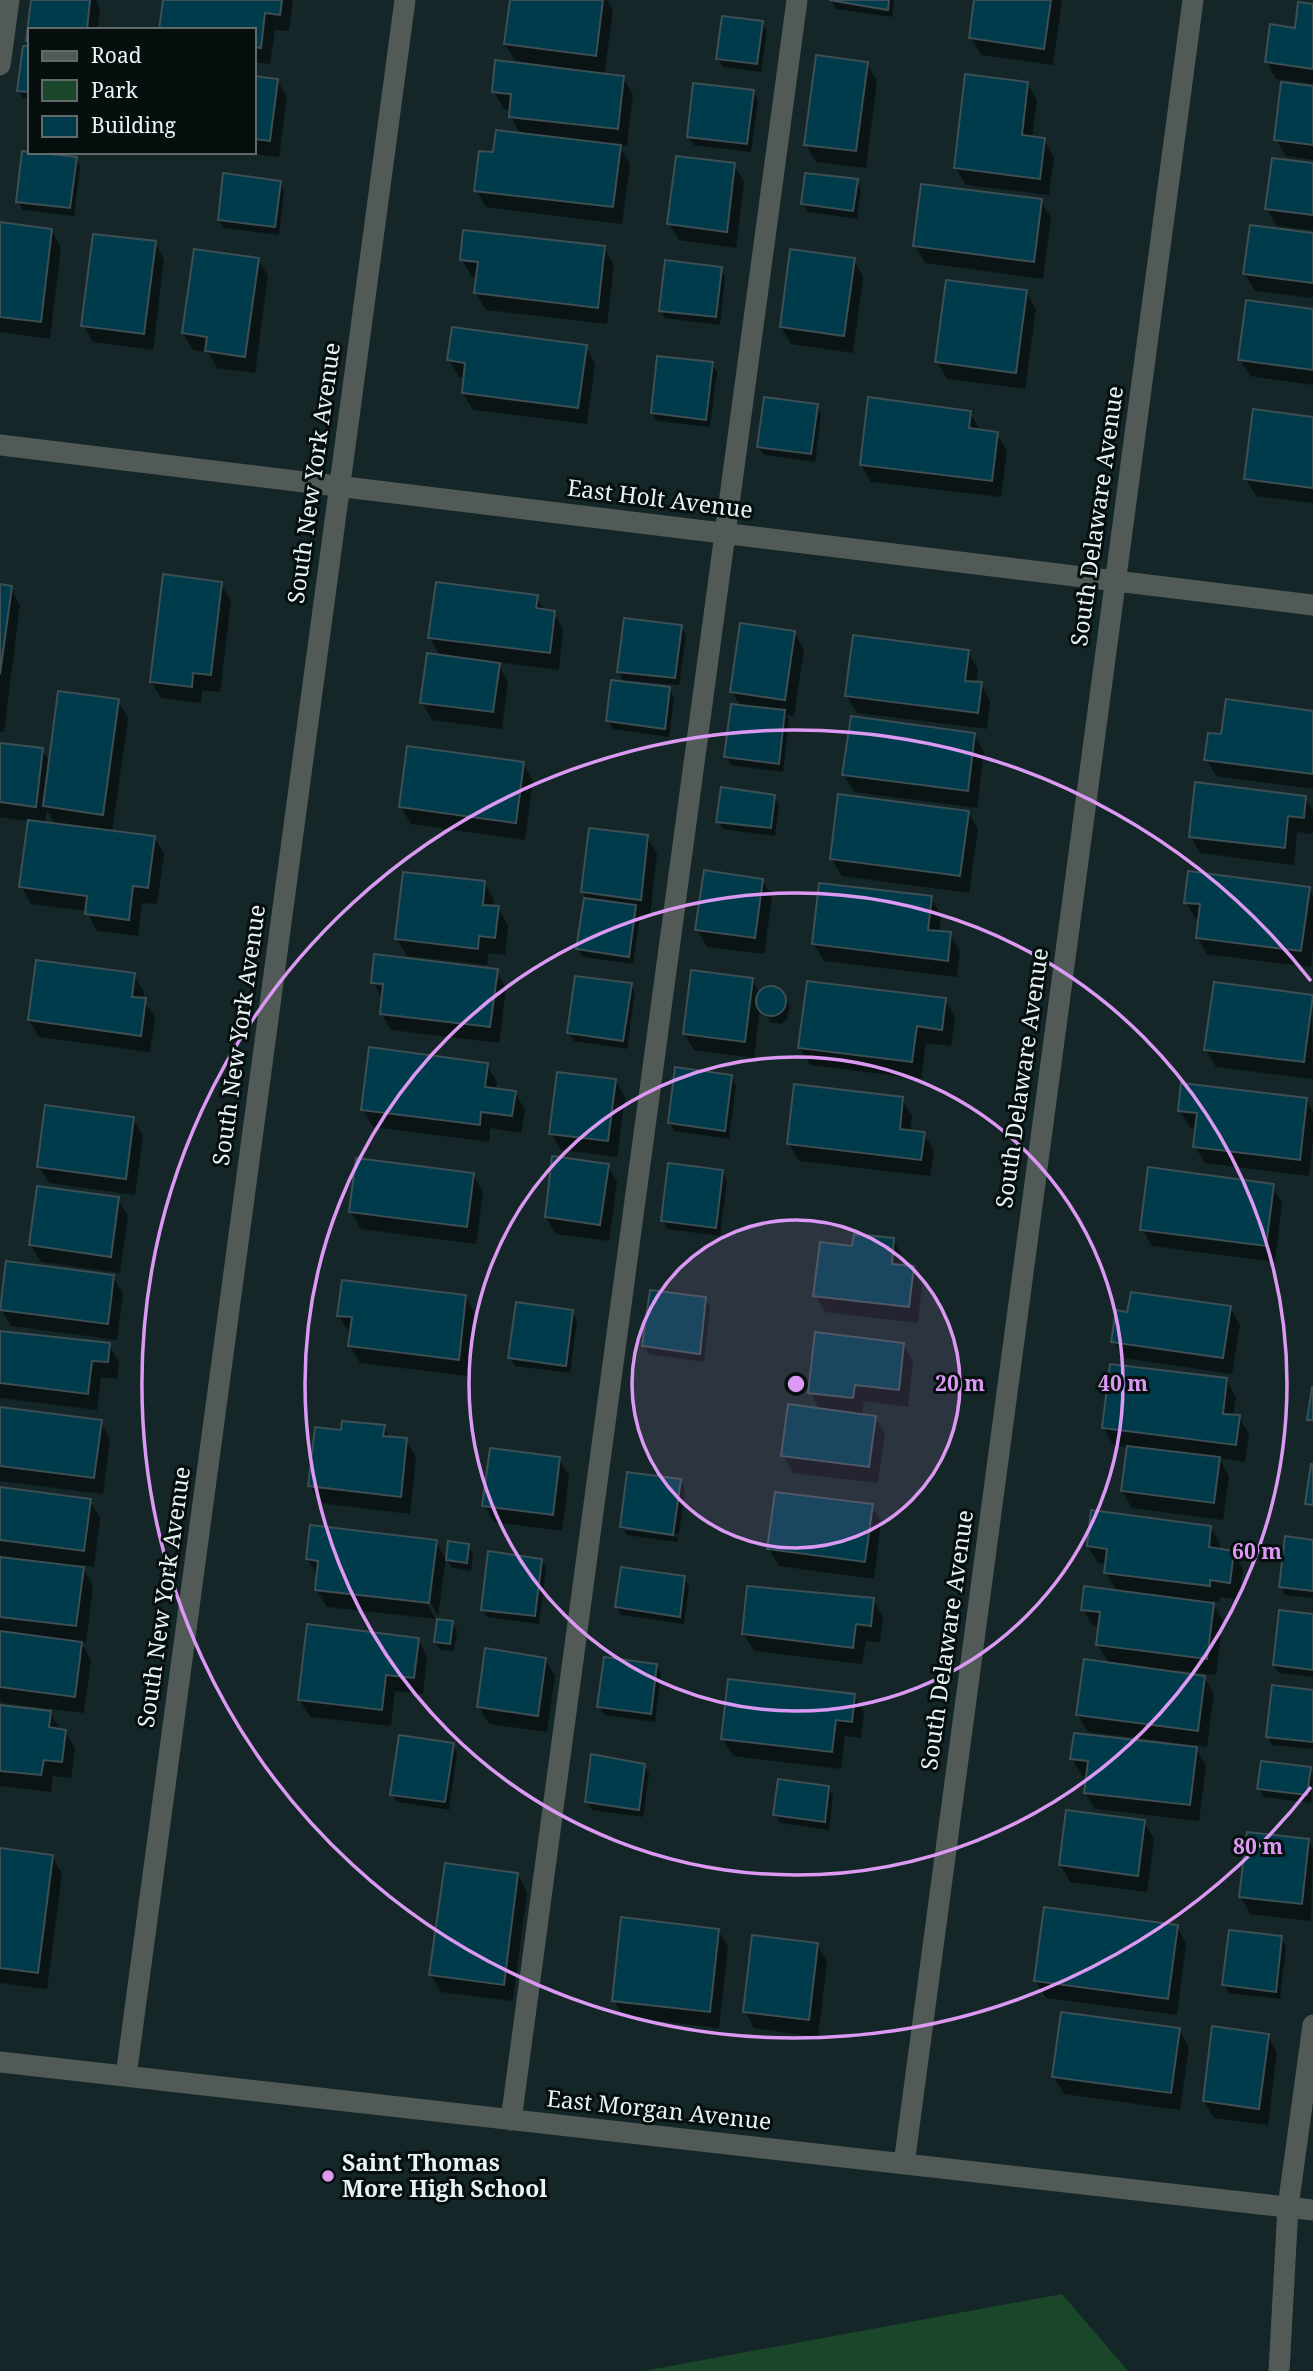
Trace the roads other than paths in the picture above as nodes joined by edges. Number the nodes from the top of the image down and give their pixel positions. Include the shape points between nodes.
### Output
1 (9, 0) edge
2 (405, 0) edge
3 (797, 0) edge
4 (1193, 0) edge
5 (0, 65) edge
6 (0, 445) edge
7 (339, 486) junction
8 (725, 533) junction
9 (1115, 581) junction
10 (1313, 605) edge
11 (1313, 2025) edge
12 (0, 2062) edge
13 (126, 2076) junction
14 (511, 2120) junction
15 (904, 2164) junction
16 (1288, 2207) junction
17 (1313, 2210) edge
18 (1279, 2371) edge

1 - 5 street
2 - 7 street, South New York Avenue
3 - 8 street
4 - 9 street, South Delaware Avenue
6 - 7 street, East Holt Avenue
7 - 8 street, East Holt Avenue
7 - 13 street, South New York Avenue
8 - 9 street, East Holt Avenue
8 - 14 street
9 - 10 street, East Holt Avenue
9 - 15 street, South Delaware Avenue
11 - 16 street
12 - 13 street, East Morgan Avenue
13 - 14 street, East Morgan Avenue
14 - 15 street, East Morgan Avenue
15 - 16 street, East Morgan Avenue
16 - 17 street, East Morgan Avenue
16 - 18 street

